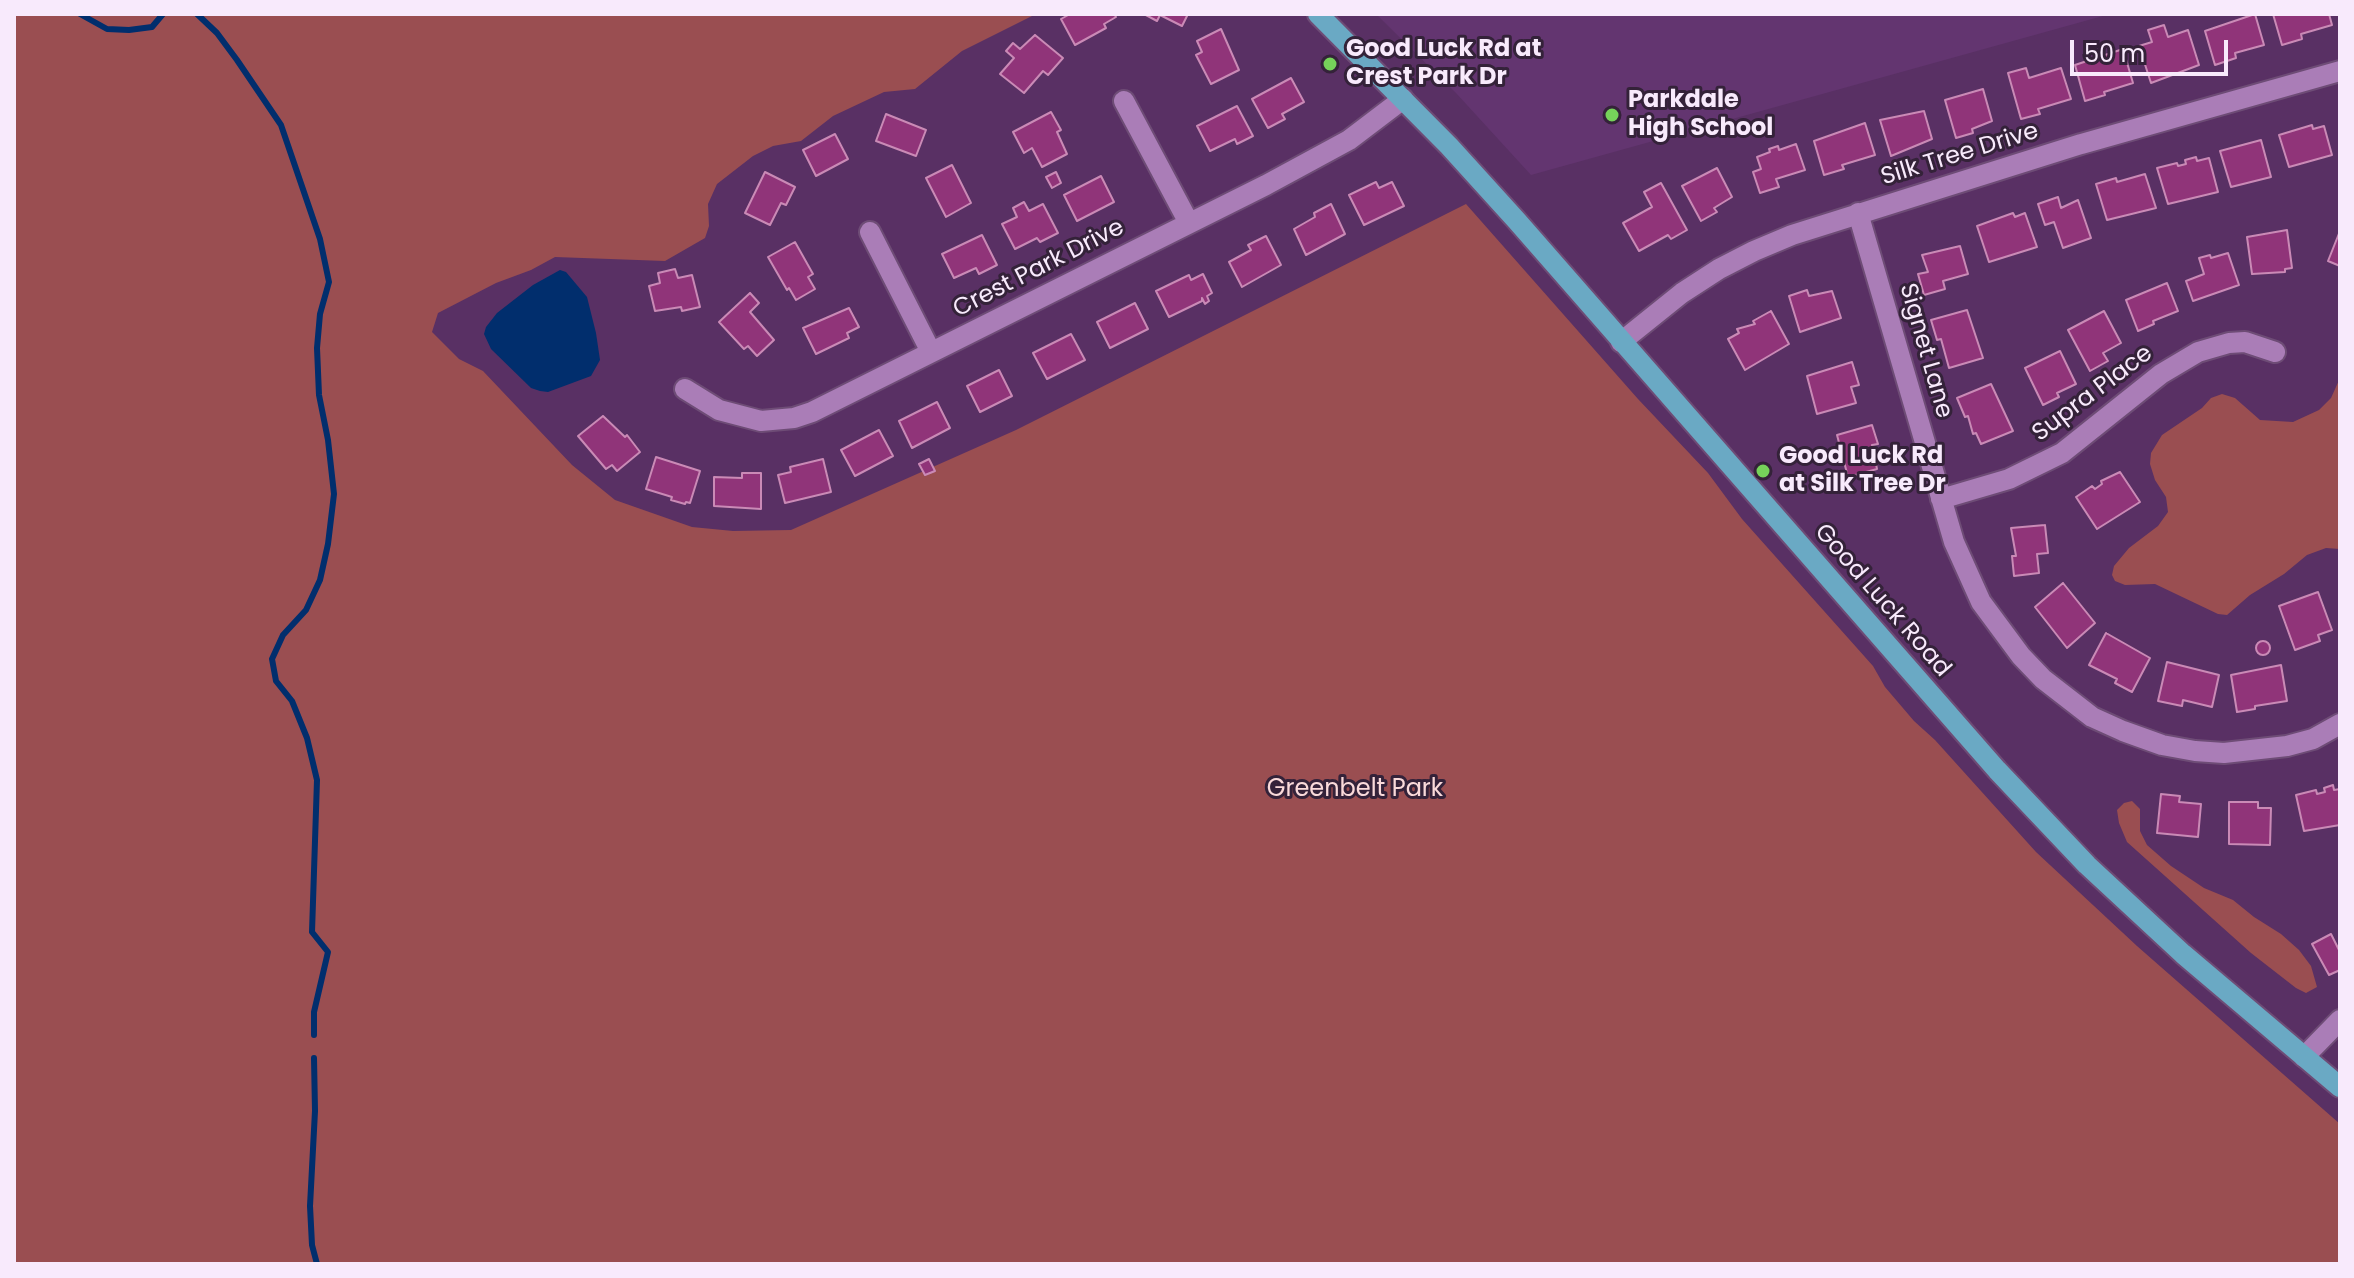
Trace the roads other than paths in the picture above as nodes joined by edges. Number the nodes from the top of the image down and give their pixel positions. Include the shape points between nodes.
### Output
1 (1318, 14) edge
2 (2340, 71) edge
3 (1403, 99) junction
4 (1124, 101) dead end
5 (1858, 213) junction
6 (1189, 223) junction
7 (870, 232) dead end
8 (1621, 342) junction
9 (931, 352) junction
10 (2275, 352) dead end
11 (685, 389) dead end
12 (1941, 499) junction
13 (2340, 724) edge
14 (2340, 1020) edge
15 (2304, 1057) junction
16 (2340, 1087) edge

1 - 3 main road, Good Luck Road
2 - 5 street, Silk Tree Drive
3 - 6 street, Crest Park Drive via 1349,140
3 - 8 main road, Good Luck Road
4 - 6 street
5 - 8 street, Silk Tree Drive via 1792,235 1719,269
5 - 12 street, Signet Lane
6 - 9 street, Crest Park Drive
7 - 9 street
8 - 15 main road, Good Luck Road via 2067,844 2183,954
9 - 11 street, Crest Park Drive via 794,418 741,417
10 - 12 street, Supra Place via 2245,342 2198,352 2161,374 2062,453 2009,479
12 - 13 street, Signet Lane via 1968,577 1999,628 2043,679 2092,717 2162,745 2224,753 2287,746
14 - 15 street
15 - 16 main road, Good Luck Road

